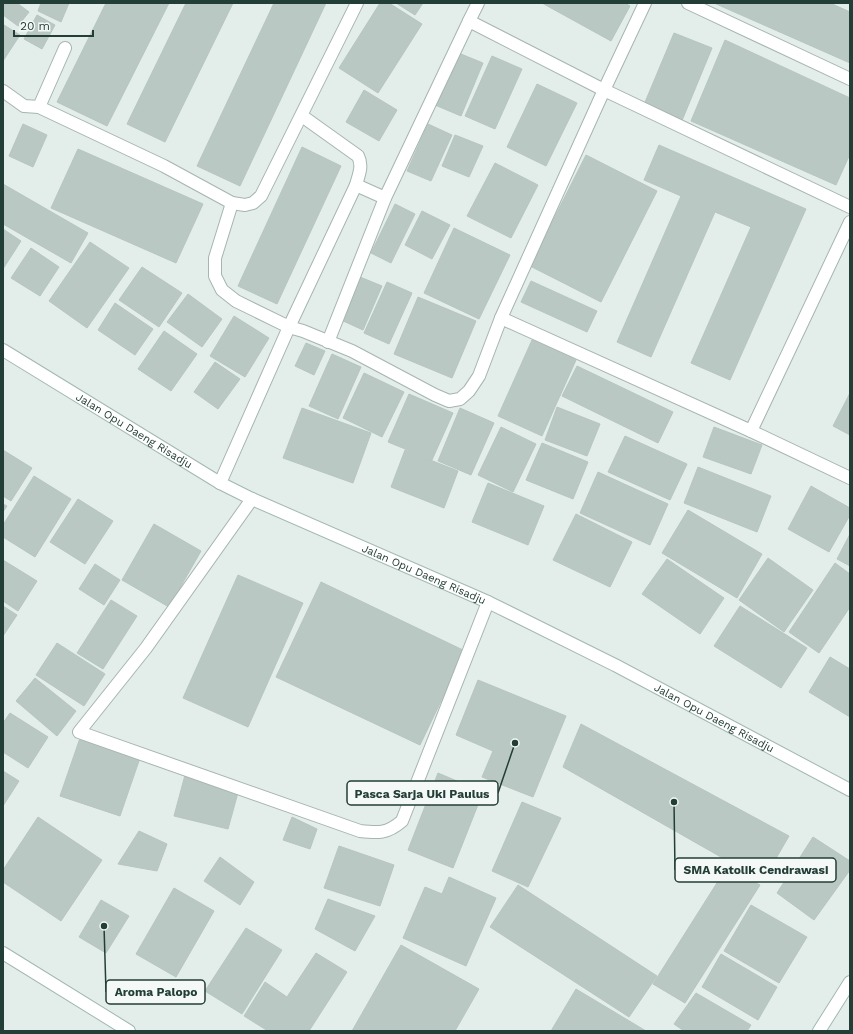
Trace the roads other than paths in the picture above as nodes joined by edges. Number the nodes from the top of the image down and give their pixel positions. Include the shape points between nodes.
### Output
1 (357, 3) edge
2 (478, 3) edge
3 (645, 3) edge
4 (688, 3) edge
5 (469, 21) junction
6 (65, 48) dead end
7 (850, 79) edge
8 (3, 90) edge
9 (604, 90) junction
10 (39, 107) junction
11 (302, 116) junction
12 (359, 186) junction
13 (384, 197) junction
14 (232, 203) junction
15 (850, 207) edge
16 (850, 222) edge
17 (501, 318) junction
18 (289, 327) junction
19 (325, 341) junction
20 (3, 350) edge
21 (752, 431) junction
22 (850, 478) edge
23 (220, 483) junction
24 (252, 499) junction
25 (488, 602) junction
26 (850, 790) edge
27 (3, 953) edge
28 (850, 982) edge
29 (822, 1030) edge
30 (129, 1031) edge

1 - 11 street
2 - 5 street
3 - 9 street
4 - 7 street
5 - 9 street
5 - 13 street
6 - 10 street
8 - 10 street via 24,106
9 - 15 street
9 - 17 street
10 - 14 street via 164,166
11 - 12 street via 358,156 361,162
11 - 14 street via 261,196 253,203 245,205
12 - 13 street
12 - 18 street
13 - 19 street
14 - 18 street via 215,258 215,276 222,290 236,301
16 - 21 street
17 - 19 street via 479,376 460,399 449,401 352,351
17 - 21 street
18 - 19 street via 304,330
18 - 23 street
20 - 23 street, Jalan Opu Daeng Risadju
21 - 22 street
23 - 24 street, Jalan Opu Daeng Risadju
24 - 25 street, Jalan Opu Daeng Risadju
24 - 25 street via 146,648 79,732 360,831 386,832 402,821
25 - 26 street, Jalan Opu Daeng Risadju via 615,665
27 - 30 street
28 - 29 street

